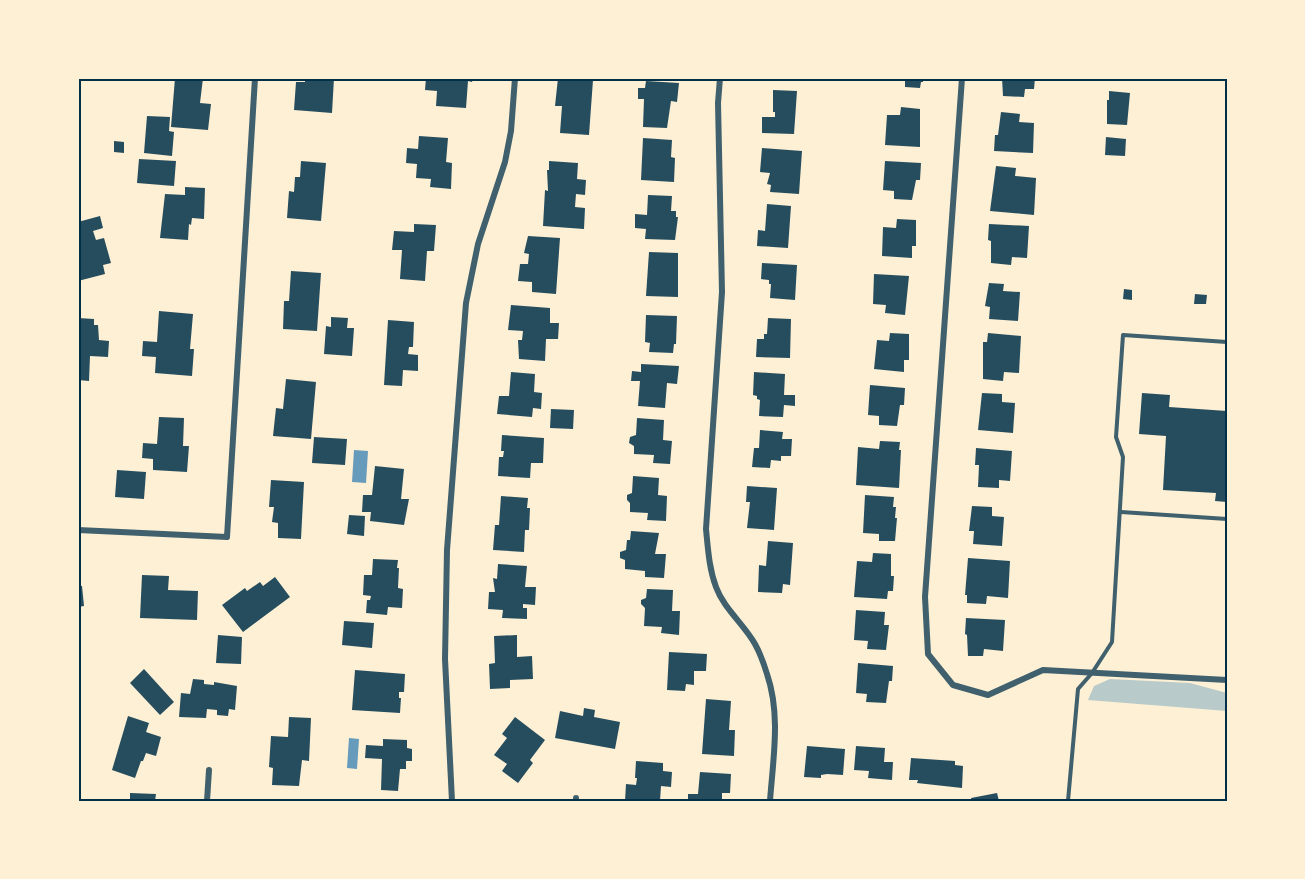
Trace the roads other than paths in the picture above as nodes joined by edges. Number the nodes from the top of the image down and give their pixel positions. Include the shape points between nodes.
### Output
1 (255, 78) edge
2 (515, 78) edge
3 (720, 78) edge
4 (962, 78) edge
5 (1227, 342) edge
6 (1121, 512) junction
7 (1227, 519) edge
8 (78, 530) edge
9 (1092, 673) junction
10 (1227, 680) edge
11 (209, 770) dead end
12 (207, 801) edge
13 (452, 801) edge
14 (770, 801) edge
15 (1068, 801) edge

1 - 8 street via 227,537
2 - 13 street via 505,162 478,244 466,303 447,550 446,659
3 - 14 street via 722,292 706,529 708,559 716,589 754,643 773,695
4 - 9 street via 925,597 928,654 952,685 988,695 1043,670
5 - 6 lane via 1123,335 1116,437 1123,457
6 - 7 lane
6 - 9 lane via 1112,642
9 - 10 street
9 - 15 lane via 1078,689
11 - 12 street

